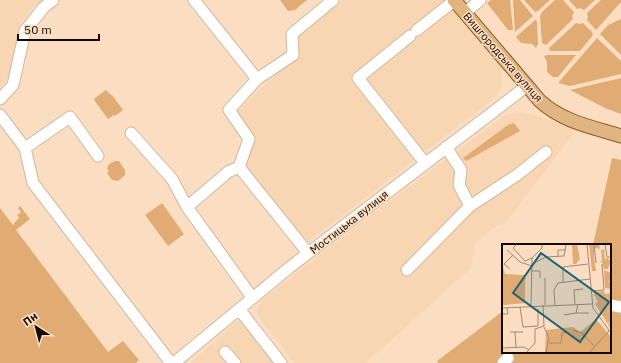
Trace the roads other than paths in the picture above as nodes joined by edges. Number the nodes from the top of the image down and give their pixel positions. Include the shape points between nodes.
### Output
1 (53, 0) edge
2 (194, 0) edge
3 (333, 0) edge
4 (454, 0) edge
5 (480, 0) edge
6 (465, 12) junction
7 (257, 79) junction
8 (527, 86) junction
9 (0, 99) edge
10 (1, 117) edge
11 (131, 133) dead end
12 (621, 136) edge
13 (446, 147) junction
14 (25, 148) junction
15 (546, 152) dead end
16 (98, 156) dead end
17 (425, 163) junction
18 (239, 167) junction
19 (470, 206) junction
20 (187, 207) junction
21 (308, 254) junction
22 (407, 270) dead end
23 (252, 297) junction
24 (611, 304) edge
25 (621, 307) edge
26 (239, 308) junction
27 (225, 352) dead end
28 (172, 363) edge
29 (234, 363) edge
30 (281, 363) edge

1 - 9 street via 25,31 13,84
2 - 7 street
3 - 7 street via 292,34 293,55
4 - 6 main road, Вишгородська вулиця
4 - 17 street via 358,78
5 - 6 street
6 - 8 main road, Вишгородська вулиця
7 - 18 street via 229,110 249,140
8 - 12 main road, Вишгородська вулиця via 556,114
8 - 13 street, Мостицька вулиця
10 - 14 street
11 - 20 street via 172,179
13 - 17 street, Мостицька вулиця
13 - 19 street via 461,170 460,185
14 - 16 street via 70,117
14 - 28 street via 32,183
15 - 19 street
17 - 21 street, Мостицька вулиця
18 - 20 street via 228,172
18 - 21 street
19 - 22 street
20 - 23 street
21 - 23 street, Мостицька вулиця
23 - 26 street, Мостицька вулиця
24 - 25 street
26 - 28 street, Мостицька вулиця
26 - 30 street
27 - 29 street

